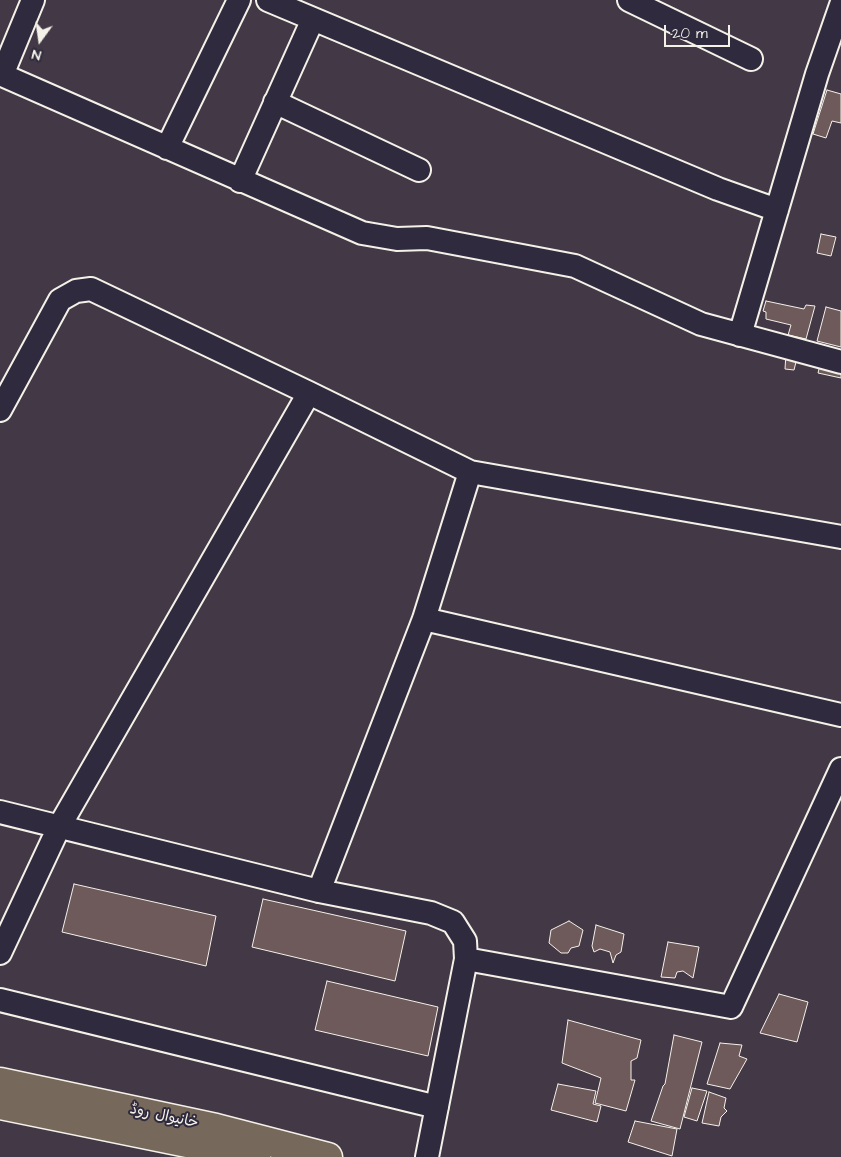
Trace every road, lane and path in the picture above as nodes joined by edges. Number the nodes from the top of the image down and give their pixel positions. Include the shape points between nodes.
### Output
1 (33, 0) edge
2 (239, 0) edge
3 (268, 0) edge
4 (629, 0) edge
5 (841, 5) edge
6 (313, 19) junction
7 (751, 59) dead end
8 (1, 74) edge
9 (275, 102) junction
10 (167, 148) junction
11 (419, 170) dead end
12 (240, 181) junction
13 (777, 210) junction
14 (740, 334) junction
15 (841, 362) edge
16 (309, 392) junction
17 (0, 410) edge
18 (470, 472) junction
19 (841, 537) edge
20 (424, 619) junction
21 (841, 715) edge
22 (841, 769) edge
23 (0, 812) edge
24 (59, 828) junction
25 (319, 890) junction
26 (0, 953) edge
27 (466, 959) junction
28 (0, 1000) edge
29 (0, 1082) edge
30 (0, 1105) edge
31 (437, 1107) junction
32 (211, 1144) edge
33 (256, 1157) edge
34 (328, 1157) edge
35 (427, 1157) edge

1 - 8 street
2 - 10 street
3 - 6 street
4 - 7 street
5 - 13 street
6 - 9 street
6 - 13 street via 718,189
8 - 10 street
9 - 11 street
9 - 12 street
10 - 12 street
12 - 14 street via 362,234 397,240 427,238 575,266 701,324
13 - 14 street
14 - 15 street
16 - 17 street via 91,289 76,291 60,300
16 - 18 street
16 - 24 street
18 - 19 street
18 - 20 street
20 - 21 street
20 - 25 street
22 - 27 street via 731,1007
23 - 24 street
24 - 25 street
24 - 26 street
25 - 27 street via 431,913 453,922 465,941
27 - 31 street
28 - 31 street
29 - 32 main road, خانیوال روڈ
30 - 32 main road, خانیوال روڈ
31 - 35 street
32 - 33 main road, خانیوال روڈ
32 - 34 main road, خانیوال روڈ

